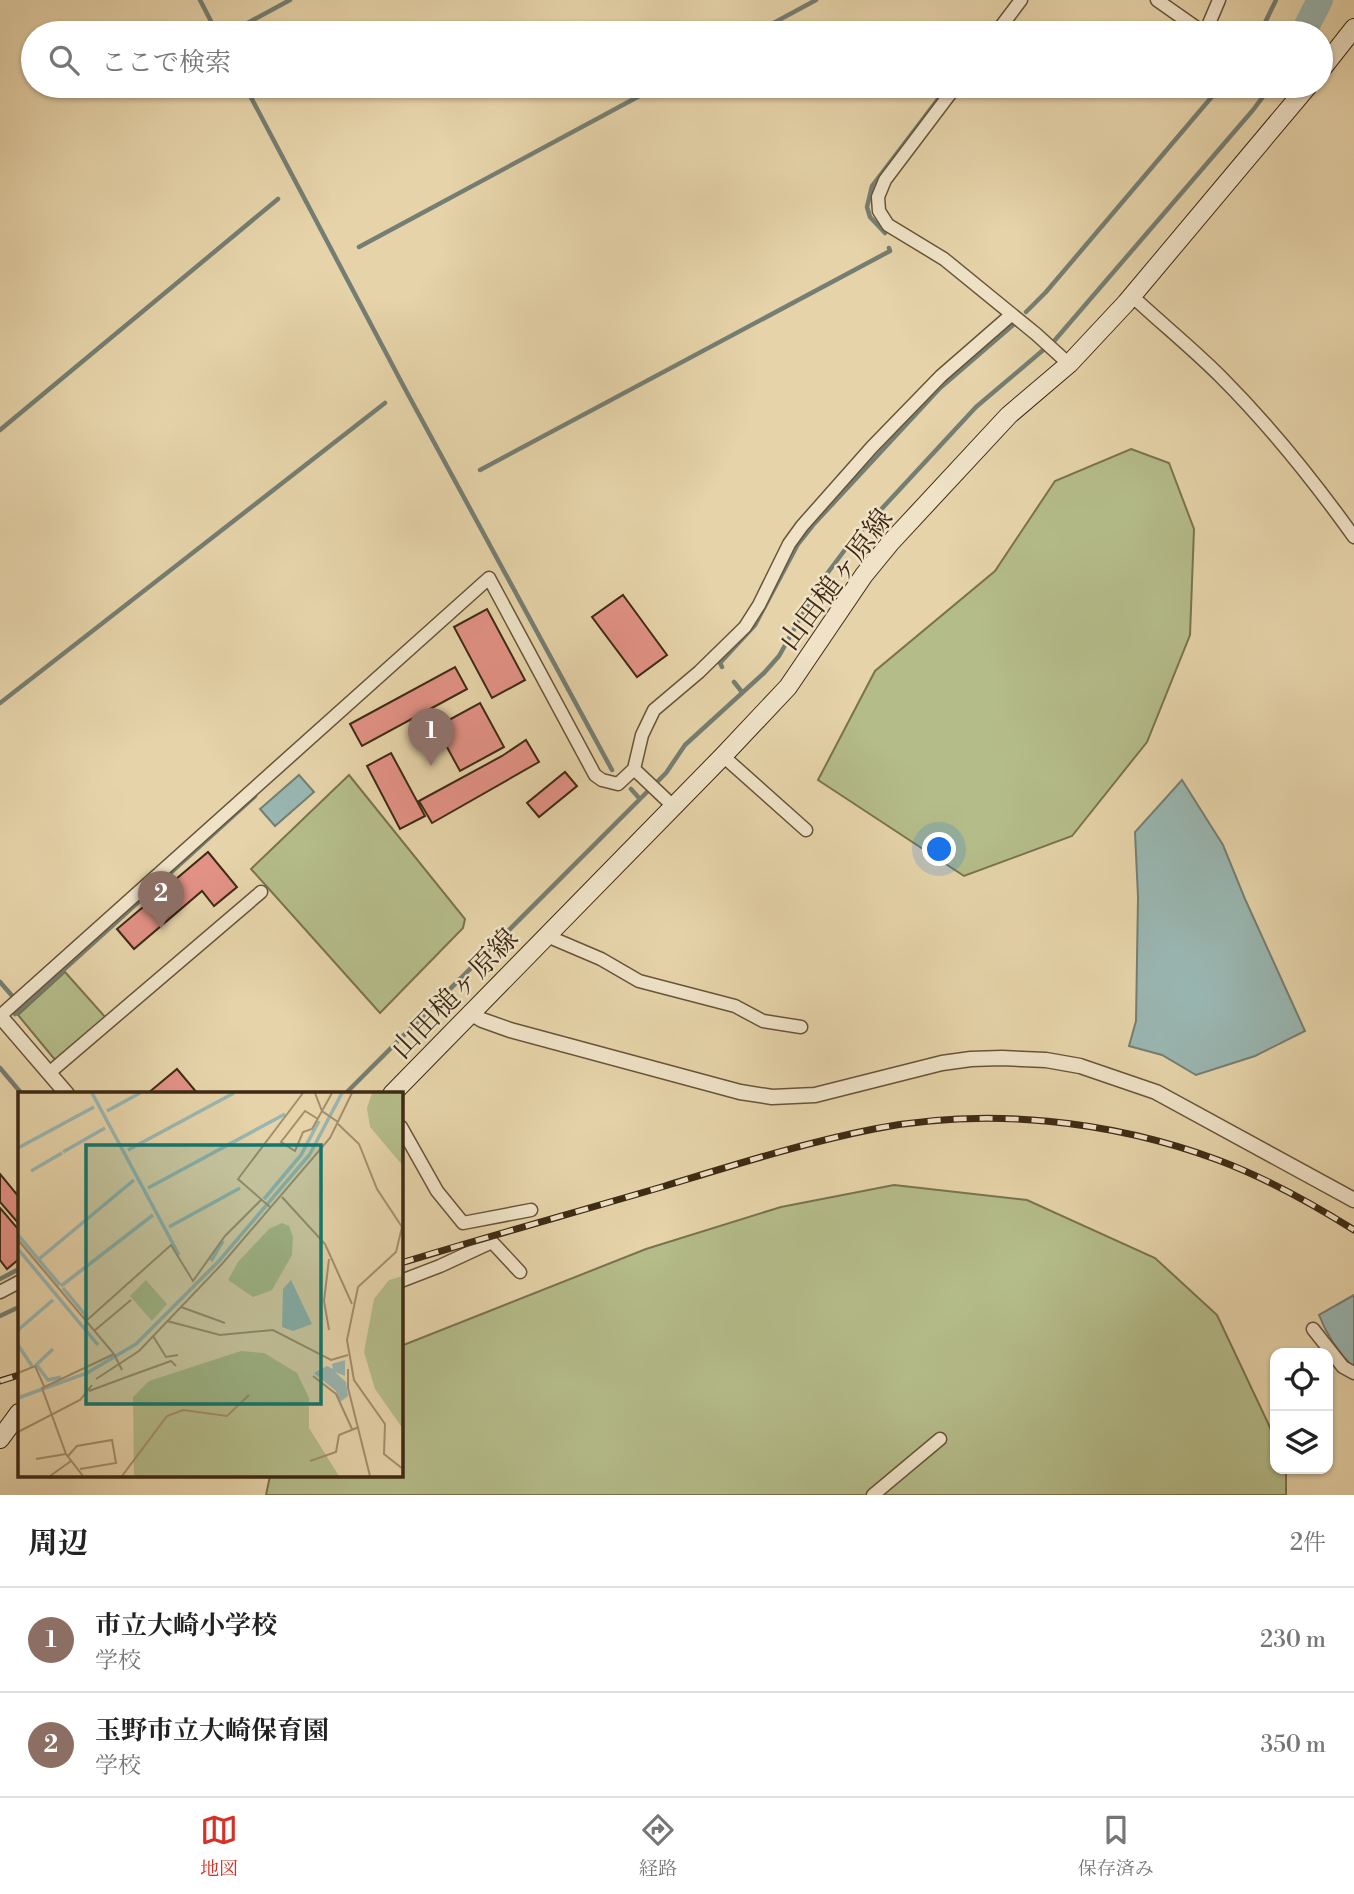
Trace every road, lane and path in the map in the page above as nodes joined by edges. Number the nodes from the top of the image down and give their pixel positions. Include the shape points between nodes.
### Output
1 (1021, 0) edge
2 (1157, 0) edge
3 (1219, 0) edge
4 (1005, 21) edge
5 (1187, 21) edge
6 (1209, 21) edge
7 (1354, 28) edge
8 (1333, 55) edge
9 (948, 98) edge
10 (1298, 98) edge
11 (1132, 296) junction
12 (1011, 315) junction
13 (1065, 361) junction
14 (1354, 537) edge
15 (723, 756) junction
16 (638, 772) junction
17 (673, 806) junction
18 (806, 830) dead end
19 (261, 892) dead end
20 (547, 936) junction
21 (470, 1013) junction
22 (0, 1016) edge
23 (801, 1027) dead end
24 (49, 1073) junction
25 (65, 1092) edge
26 (394, 1092) edge
27 (402, 1129) edge
28 (1354, 1200) edge
29 (531, 1210) dead end
30 (520, 1272) dead end
31 (402, 1281) edge
32 (18, 1283) edge
33 (0, 1292) edge
34 (1313, 1329) dead end
35 (1354, 1374) edge
36 (18, 1417) edge
37 (0, 1439) edge
38 (940, 1439) dead end
39 (873, 1495) edge

1 - 4 street
2 - 5 street
3 - 6 street
7 - 8 main road
9 - 12 street via 885,180 878,197 879,212 888,225 944,259
10 - 11 main road, 山田槌ヶ原線
11 - 13 main road, 山田槌ヶ原線
11 - 14 street via 1220,376
12 - 13 street
12 - 16 street via 941,376 802,526 745,627 654,710 642,735
13 - 15 main road, 山田槌ヶ原線 via 891,542 788,687
15 - 17 main road, 山田槌ヶ原線
15 - 18 street
16 - 17 street
16 - 22 street via 618,784 595,775 489,578
17 - 20 main road, 山田槌ヶ原線
19 - 24 street
20 - 21 main road, 山田槌ヶ原線
20 - 23 street via 639,981 735,1006 764,1021
21 - 26 main road, 山田槌ヶ原線
21 - 28 street via 510,1030 772,1097 815,1095 971,1059 1046,1060 1080,1066 1156,1092
22 - 24 street
24 - 25 street
27 - 29 street via 437,1191 463,1223
30 - 31 street via 492,1242
32 - 33 street
34 - 35 street via 1335,1359
36 - 37 main road
38 - 39 street

